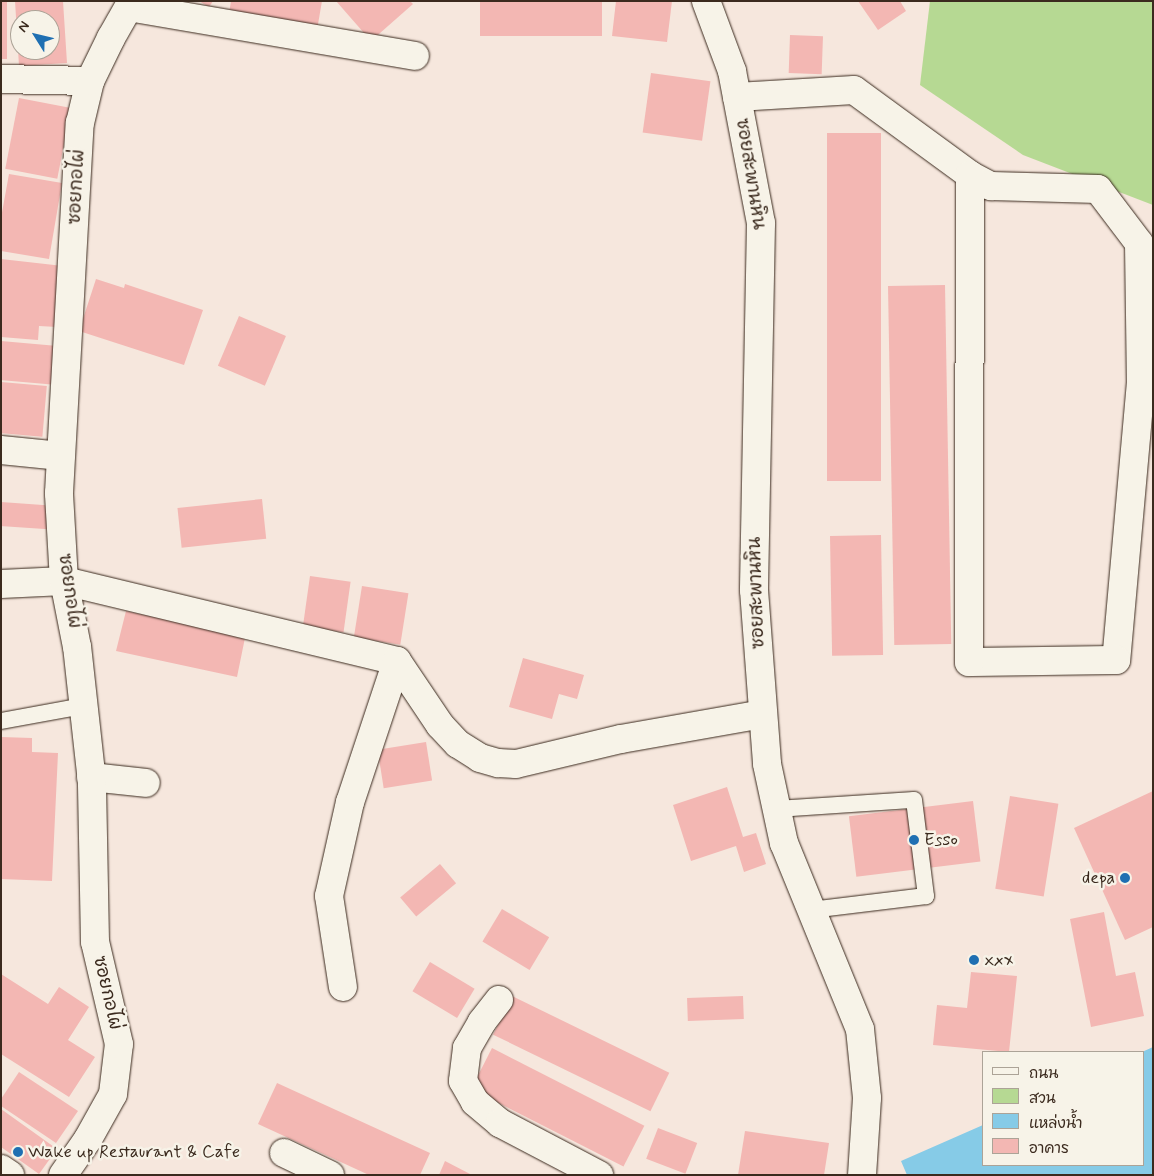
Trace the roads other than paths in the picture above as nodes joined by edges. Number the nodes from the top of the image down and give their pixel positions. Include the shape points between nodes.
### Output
1 (706, 1) edge
2 (131, 4) edge
3 (415, 56) dead end
4 (1, 79) edge
5 (90, 81) junction
6 (737, 97) junction
7 (970, 175) junction
8 (1, 450) edge
9 (61, 456) junction
10 (64, 581) junction
11 (1, 584) edge
12 (397, 661) junction
13 (84, 706) junction
14 (763, 714) junction
15 (1, 721) edge
16 (91, 777) junction
17 (146, 783) dead end
18 (777, 809) junction
19 (811, 910) junction
20 (343, 988) dead end
21 (498, 1000) dead end
22 (284, 1153) dead end
23 (1, 1169) edge
24 (10, 1175) edge
25 (62, 1175) edge
26 (330, 1175) edge
27 (599, 1175) edge
28 (862, 1175) edge

1 - 6 street, ซอยสะพานหิน via 732,71
2 - 3 street
2 - 5 street, ซอยกอไผ่
4 - 5 street
5 - 9 street, ซอยกอไผ่ via 80,123
6 - 7 street via 854,90
6 - 14 street, ซอยสะพานหิน via 761,223 754,590
7 - 7 street via 991,186 1098,189 1139,243 1141,382 1116,660 969,662
8 - 9 street
9 - 10 street, ซอยกอไผ่ via 59,493
10 - 11 street
10 - 12 street
10 - 13 street, ซอยกอไผ่
12 - 14 street via 440,725 458,744 480,758 498,763 516,764 621,739
12 - 20 street via 350,802 329,896
13 - 15 lane
13 - 16 street, ซอยกอไผ่
14 - 18 street, ซอยสะพานหิน via 767,764
16 - 17 street
16 - 25 street, ซอยกอไผ่ via 95,942 119,1044 113,1094 88,1139
18 - 19 street, ซอยสะพานหิน via 784,843
18 - 19 lane via 914,800 926,896
19 - 28 street, ซอยสะพานหิน via 860,1029 867,1098
21 - 27 street via 467,1048 463,1082 475,1102 500,1123
22 - 26 street
23 - 24 street

